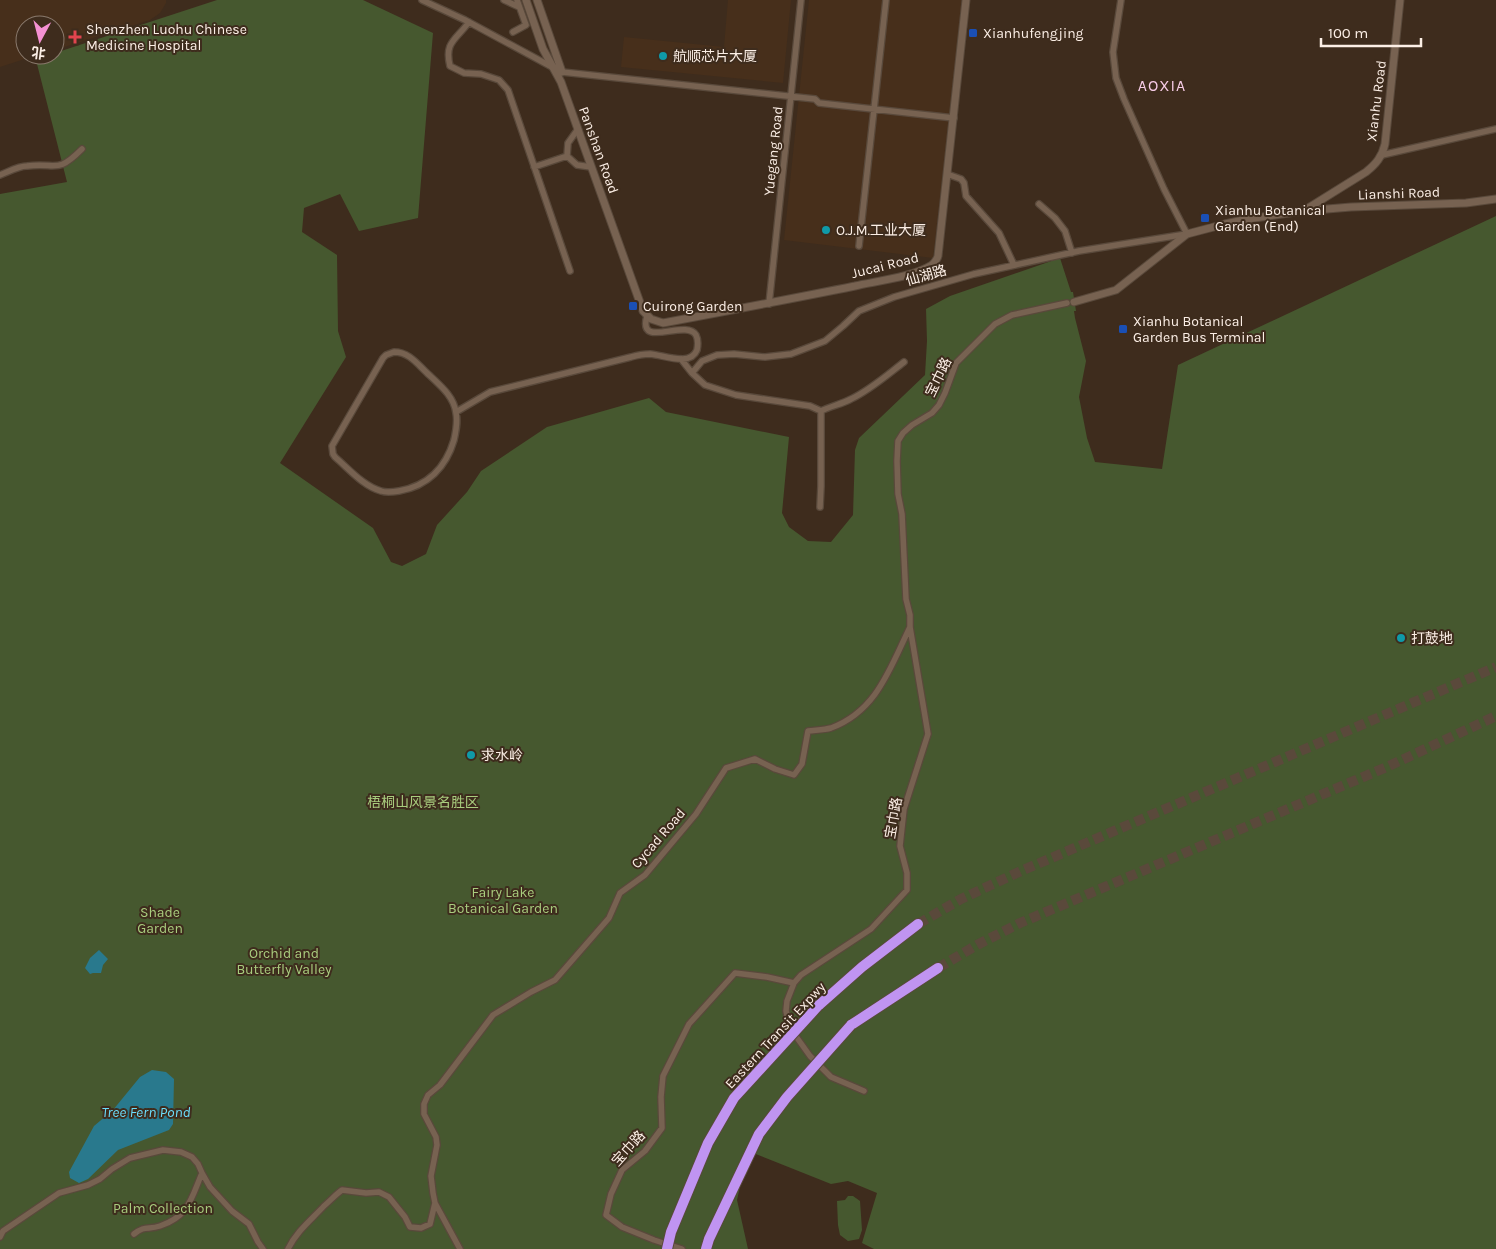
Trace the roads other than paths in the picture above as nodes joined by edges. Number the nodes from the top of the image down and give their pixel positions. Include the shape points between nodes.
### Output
1 (422, 0) edge
2 (504, 0) edge
3 (517, 0) edge
4 (526, 0) edge
5 (537, 0) edge
6 (801, 0) edge
7 (886, 0) edge
8 (966, 0) edge
9 (1121, 0) edge
10 (1400, 0) edge
11 (519, 7) junction
12 (469, 22) junction
13 (513, 32) dead end
14 (552, 66) junction
15 (562, 72) joint
16 (791, 97) junction
17 (874, 109) junction
18 (954, 118) junction
19 (578, 129) junction
20 (1496, 129) edge
21 (82, 149) dead end
22 (566, 156) junction
23 (1382, 156) junction
24 (534, 167) junction
25 (591, 167) junction
26 (948, 174) junction
27 (0, 175) edge
28 (1496, 198) edge
29 (1039, 204) dead end
30 (1303, 212) junction
31 (1187, 234) junction
32 (859, 246) dead end
33 (1072, 253) junction
34 (1014, 265) junction
35 (570, 271) dead end
36 (1071, 303) joint
37 (769, 304) junction
38 (645, 314) junction
39 (681, 359) junction
40 (904, 362) dead end
41 (692, 373) junction
42 (821, 411) junction
43 (456, 412) junction
44 (820, 506) dead end
45 (910, 627) junction
46 (918, 924) tunnel mouth
47 (938, 968) tunnel mouth
48 (794, 983) junction
49 (864, 1091) dead end
50 (202, 1173) junction
51 (435, 1203) junction
52 (1, 1234) edge
53 (134, 1234) dead end
54 (264, 1249) edge
55 (288, 1249) edge
56 (460, 1249) edge
57 (667, 1249) edge
58 (682, 1249) edge
59 (706, 1249) edge

1 - 12 street
2 - 11 street
3 - 11 street
4 - 14 street, Panshan Road via 542,49
5 - 15 street
6 - 16 street, Yuegang Road
7 - 17 street
8 - 18 street, Jucai Road
9 - 31 street via 1113,52 1116,78 1164,190
10 - 23 street, Xianhu Road
11 - 13 street via 526,25
12 - 14 street
12 - 24 street via 450,44 450,66 499,80 508,90
14 - 19 street, Panshan Road
15 - 16 street
16 - 17 street
16 - 37 street, Yuegang Road
17 - 18 street
17 - 32 street
18 - 26 street, Jucai Road
19 - 22 street via 568,143
19 - 25 street, Panshan Road
20 - 23 street
21 - 27 street via 65,164 22,166
22 - 24 street
22 - 25 street via 577,165
23 - 30 street, Xianhu Road via 1366,172
24 - 35 street
25 - 38 street, Panshan Road
26 - 34 street via 964,183 966,196 999,233
26 - 37 street, Jucai Road via 938,256 933,264 892,278
28 - 30 street, Lianshi Road via 1458,204
29 - 33 street via 1065,231
30 - 31 street, Xianhu Road via 1248,219
31 - 33 street, 仙湖路
31 - 36 street, Xianhu Road via 1116,290
33 - 34 street, 仙湖路
34 - 41 street, 仙湖路 via 894,297 859,311 825,341 791,354 765,357 717,355 702,361
36 - 45 street, 宝巾路 via 1012,315 995,324 956,363 939,405 898,440 898,494
37 - 38 street, Jucai Road via 663,323 651,320
38 - 39 street via 645,326 652,332 683,329 695,333 698,340 696,351 693,356
39 - 41 street
39 - 43 street via 651,354 631,357 490,392
40 - 42 street via 850,400
41 - 42 street via 705,385 736,395 810,406
42 - 44 street
43 - 43 street via 455,433 443,466 426,481 411,488 387,492 375,489 333,454 335,439 383,358 390,353 399,352 412,358 449,396
45 - 48 street, 宝巾路 via 928,734 904,810 900,846 907,873 907,890 871,929 801,974
45 - 51 street, Cycad Road via 879,690 857,714 830,728 808,731 802,764 794,775 755,759 726,768 696,814 645,875 620,894 609,918 555,980 493,1014 424,1104 424,1114 437,1145 431,1184
46 - 57 highway, Eastern Transit Expwy, bridge via 818,1006 734,1098 708,1143
47 - 59 highway, bridge via 851,1025 787,1097 759,1134
48 - 49 street via 786,1011 790,1028 810,1056 831,1077
48 - 58 street, 宝巾路 via 735,973 689,1024 663,1076 662,1128 645,1150 622,1170 611,1194 606,1215 622,1227
50 - 52 street via 192,1157 181,1152 163,1150 130,1158 100,1179 59,1194
50 - 53 street via 181,1216 156,1227 140,1229
50 - 54 street via 232,1211 249,1224
51 - 55 street via 430,1224 421,1228 410,1227 389,1197 379,1192 342,1190 292,1240
51 - 56 street

